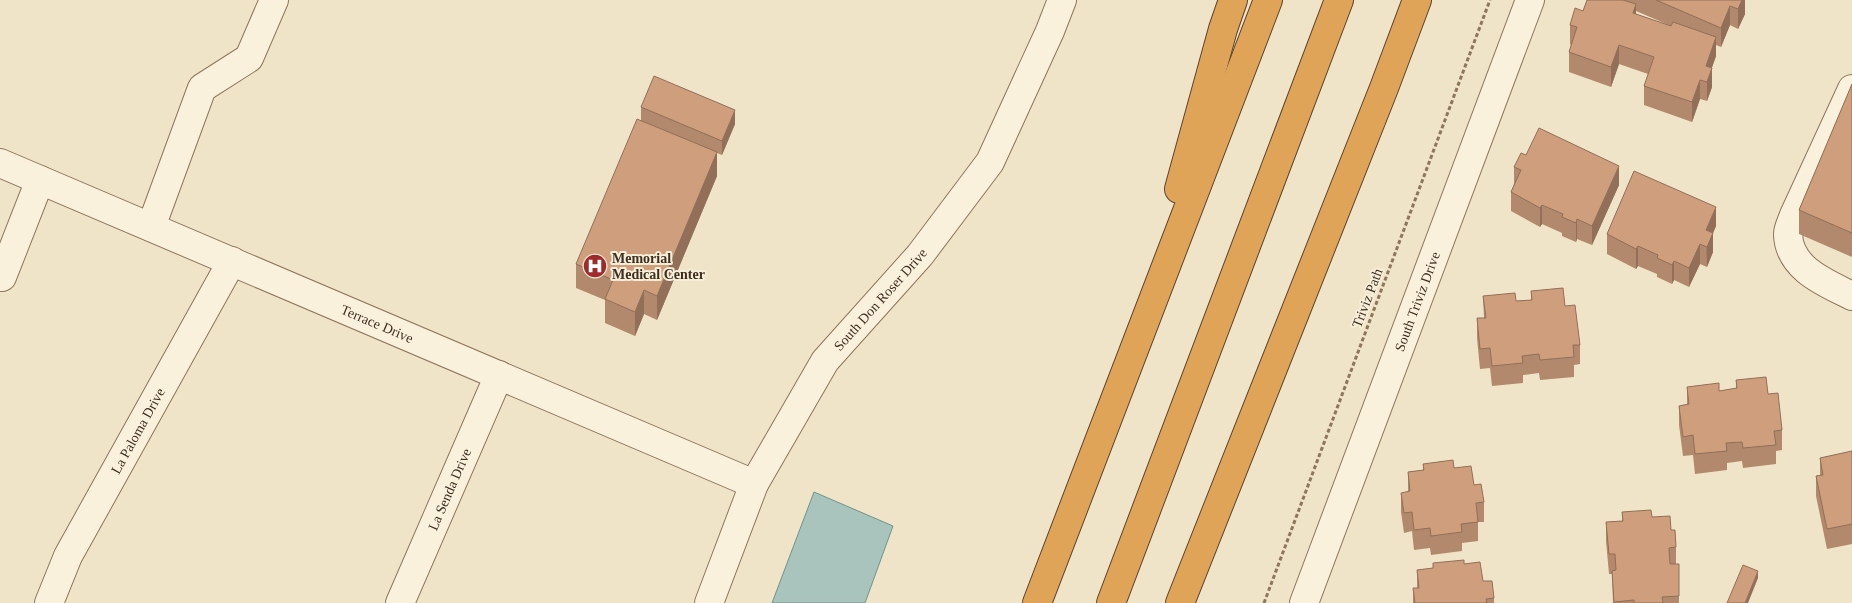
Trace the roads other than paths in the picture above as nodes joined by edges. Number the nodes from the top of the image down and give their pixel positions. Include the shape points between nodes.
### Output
1 (274, 0) edge
2 (1062, 0) edge
3 (1232, 0) edge
4 (1268, 0) edge
5 (1339, 0) edge
6 (1417, 0) edge
7 (1530, 0) edge
8 (1852, 90) edge
9 (0, 163) edge
10 (40, 180) junction
11 (151, 227) junction
12 (232, 261) junction
13 (2, 277) dead end
14 (1852, 296) edge
15 (1136, 344) junction
16 (499, 375) junction
17 (754, 484) junction
18 (49, 603) edge
19 (400, 603) edge
20 (709, 603) edge
21 (1037, 603) edge
22 (1111, 603) edge
23 (1180, 603) edge
24 (1304, 603) edge

1 - 11 street via 249,58 202,88
2 - 17 street, South Don Roser Drive via 990,162 920,255 825,361
3 - 15 highway
4 - 15 highway
5 - 22 highway
6 - 23 highway
7 - 24 street, South Triviz Drive
8 - 14 street via 1788,233 1791,248 1809,273
9 - 10 street, Terrace Drive
10 - 11 street, Terrace Drive
10 - 13 street
11 - 12 street, Terrace Drive
12 - 16 street, Terrace Drive
12 - 18 street, La Paloma Drive via 68,556
15 - 21 highway
16 - 17 street, Terrace Drive
16 - 19 street, La Senda Drive
17 - 20 street, South Don Roser Drive

